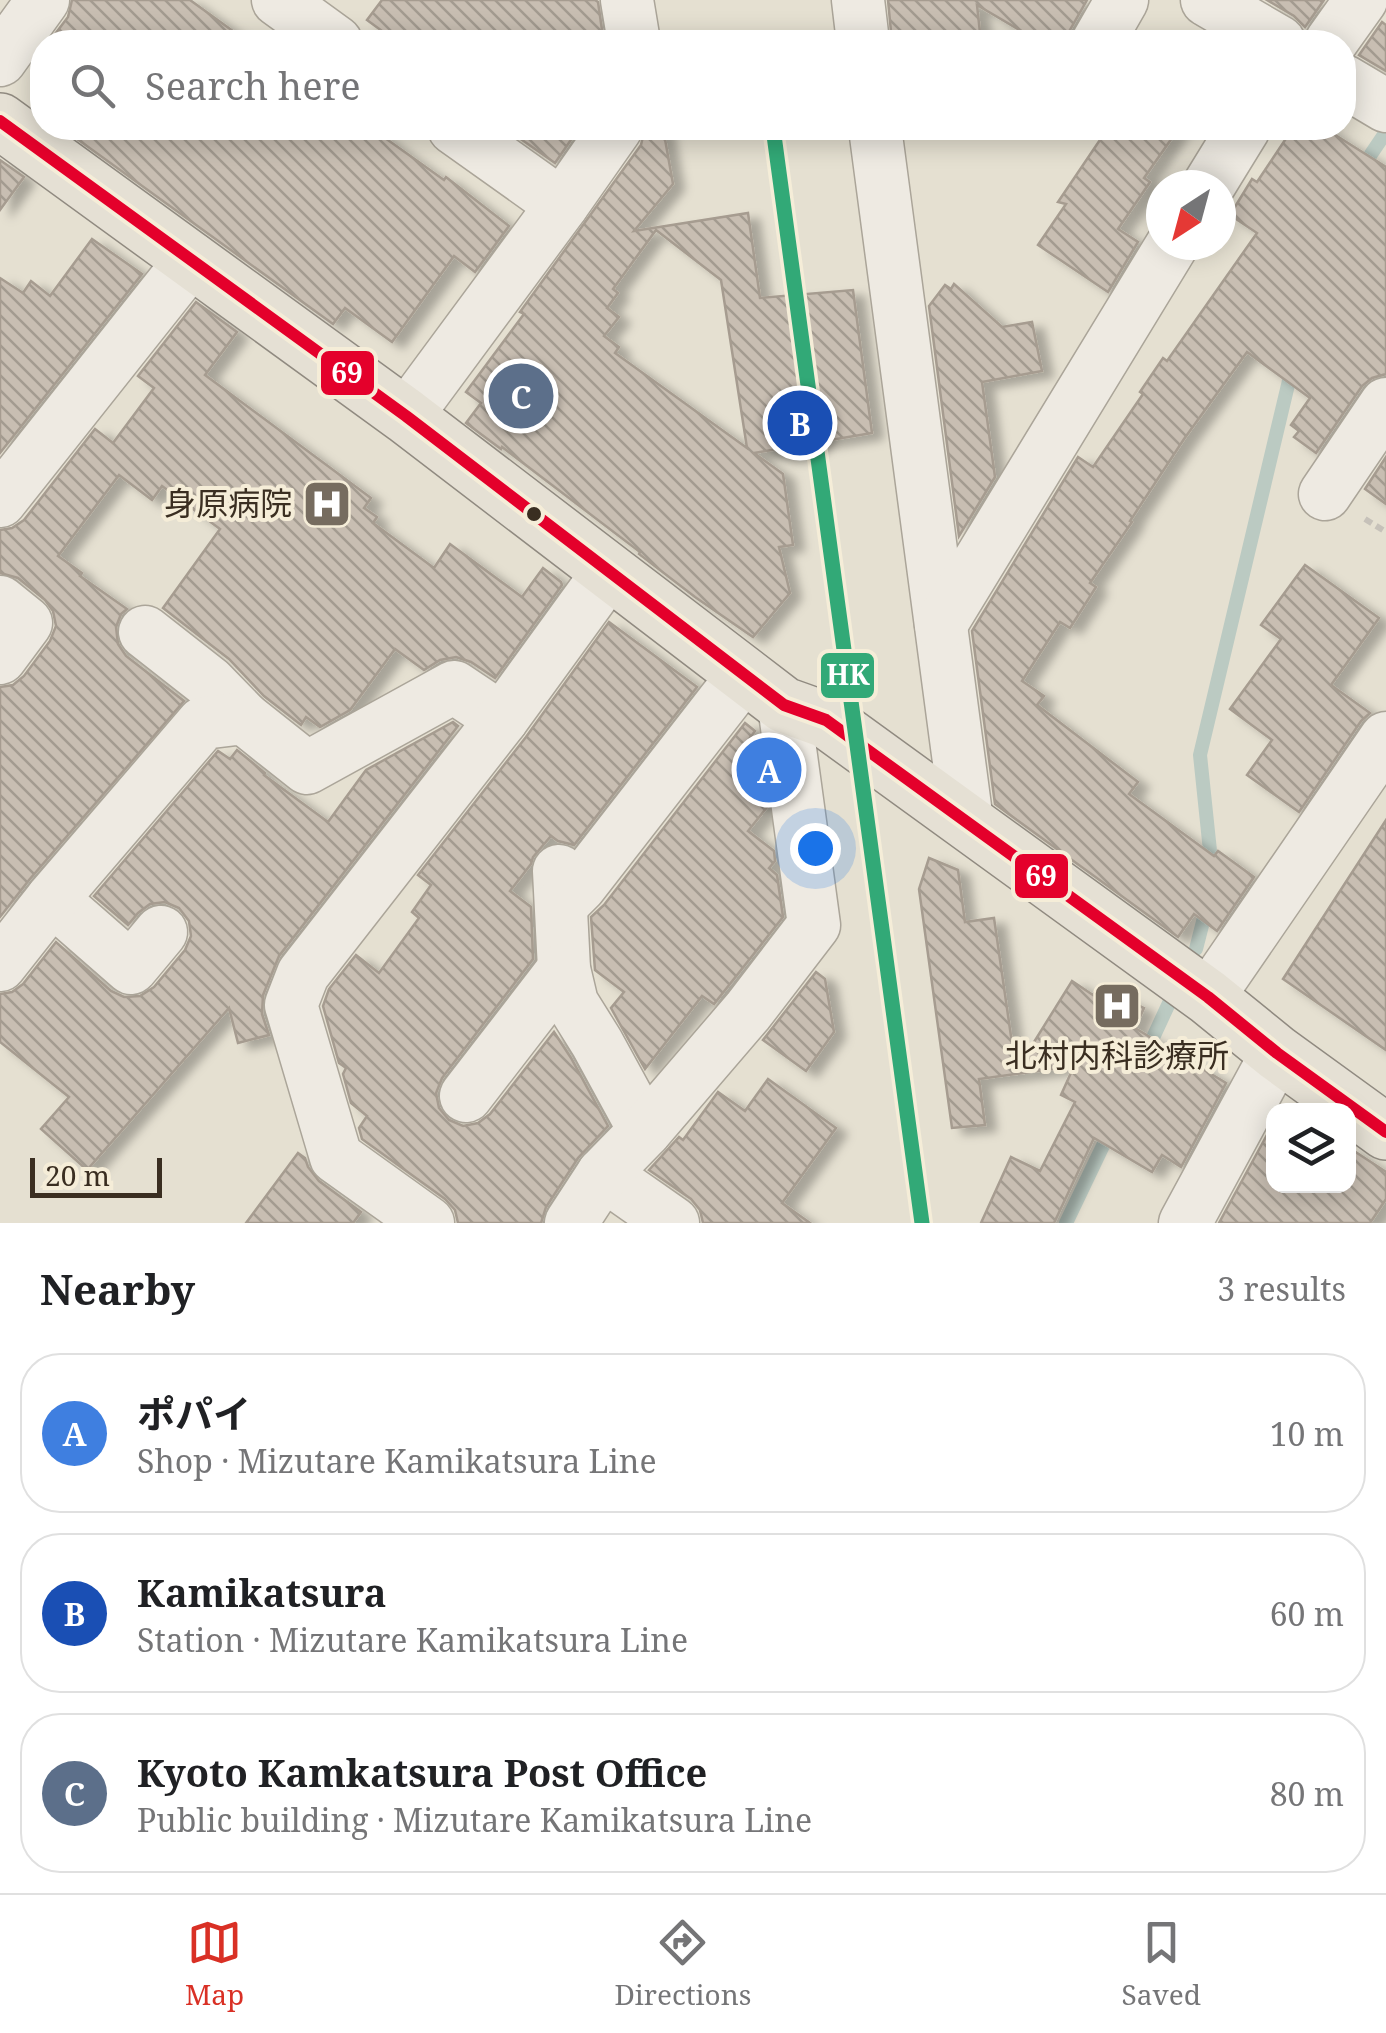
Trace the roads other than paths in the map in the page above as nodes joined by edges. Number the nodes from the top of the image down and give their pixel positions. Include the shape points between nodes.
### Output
1 (43, 0) edge
2 (278, 0) edge
3 (627, 0) edge
4 (858, 0) edge
5 (1122, 0) edge
6 (1207, 0) edge
7 (1361, 0) edge
8 (319, 30) edge
9 (632, 30) edge
10 (862, 30) edge
11 (1105, 30) edge
12 (1259, 30) edge
13 (1340, 30) edge
14 (0, 60) edge
15 (1356, 88) edge
16 (1386, 106) edge
17 (0, 121) edge
18 (471, 140) edge
19 (608, 140) edge
20 (877, 140) edge
21 (1236, 140) edge
22 (1217, 170) edge
23 (562, 206) junction
24 (192, 259) junction
25 (1163, 260) edge
26 (1386, 404) edge
27 (406, 416) junction
28 (1326, 494) dead end
29 (0, 500) edge
30 (608, 572) junction
31 (0, 602) edge
32 (941, 624) junction
33 (145, 632) dead end
34 (0, 658) edge
35 (764, 690) junction
36 (244, 718) junction
37 (502, 719) junction
38 (1386, 738) edge
39 (967, 822) junction
40 (52, 899) junction
41 (162, 932) dead end
42 (0, 965) edge
43 (564, 969) junction
44 (1208, 997) junction
45 (1277, 1053) junction
46 (466, 1096) dead end
47 (645, 1131) junction
48 (1386, 1132) edge
49 (603, 1174) junction
50 (428, 1223) edge
51 (571, 1223) edge
52 (673, 1223) edge
53 (1185, 1223) edge

1 - 14 street
2 - 8 street
3 - 9 street
4 - 10 street
5 - 11 street
6 - 12 street
7 - 13 street
15 - 16 street
17 - 24 main road
18 - 23 street
19 - 23 street
20 - 32 street
21 - 22 street
23 - 27 street
24 - 27 main road
24 - 29 street
25 - 32 street
26 - 28 street
27 - 30 main road
30 - 35 main road
30 - 37 street
31 - 34 street via 26,623
32 - 39 street
33 - 36 street
35 - 39 main road via 826,720
35 - 43 street via 580,886 561,888
35 - 47 street via 814,925
36 - 37 street via 306,768 454,688
36 - 40 street via 203,723
37 - 50 street via 303,974 292,1005 336,1157
38 - 44 street
39 - 44 main road
40 - 41 street via 132,968
40 - 42 street
43 - 46 street
43 - 47 street via 572,1003
44 - 45 main road
45 - 48 main road
45 - 53 street
47 - 49 street
49 - 51 street
49 - 52 street

